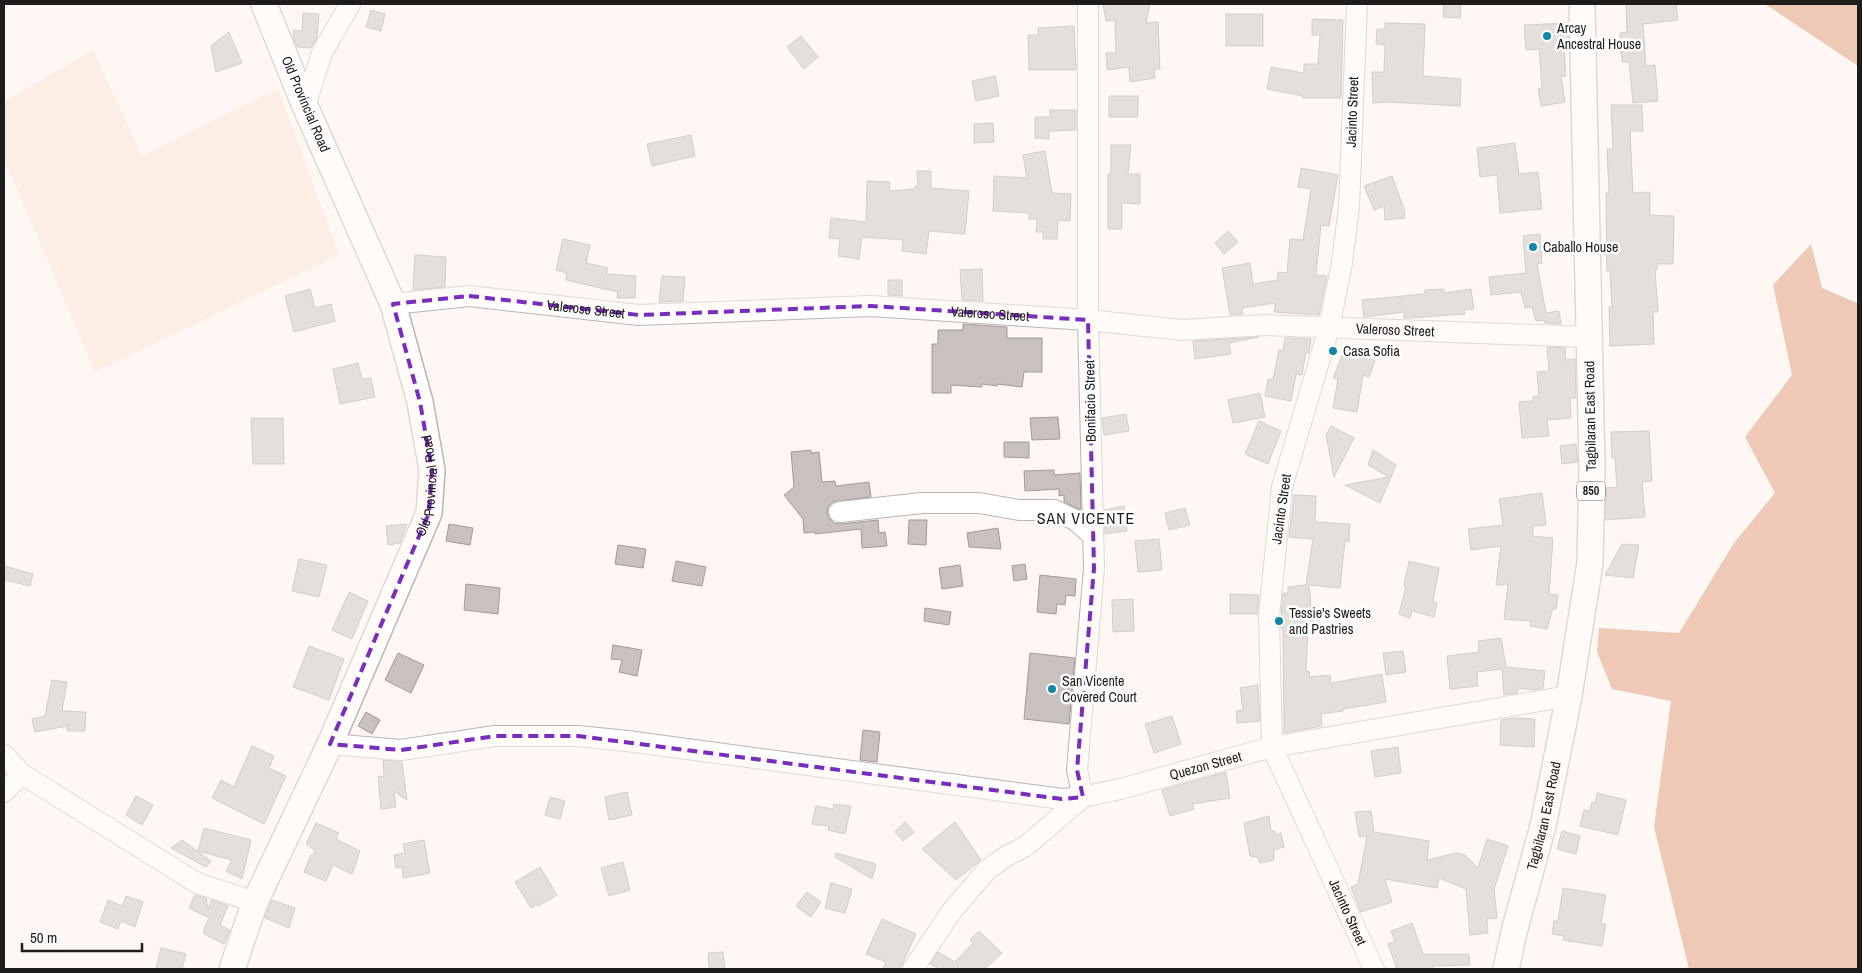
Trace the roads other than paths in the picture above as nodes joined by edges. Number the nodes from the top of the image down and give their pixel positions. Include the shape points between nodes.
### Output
1 (264, 4) edge
2 (350, 4) edge
3 (1088, 4) edge
4 (1357, 4) edge
5 (1582, 4) edge
6 (305, 106) junction
7 (393, 304) junction
8 (1088, 320) junction
9 (1329, 328) junction
10 (1589, 337) junction
11 (839, 512) dead end
12 (1092, 535) junction
13 (1569, 696) junction
14 (330, 744) junction
15 (1272, 747) junction
16 (4, 756) edge
17 (22, 774) junction
18 (4, 792) edge
19 (1083, 797) junction
20 (255, 902) junction
21 (232, 969) edge
22 (913, 969) edge
23 (1374, 969) edge
24 (1506, 969) edge

1 - 6 main road, Old Provincial Road
2 - 6 street via 322,53
3 - 8 street, Bonifacio Street
4 - 9 street, Jacinto Street via 1349,208
5 - 10 main road, Tagbilaran East Road / 850
6 - 7 main road, Old Provincial Road
7 - 8 street, Valeroso Street via 469,296 639,315 871,306
7 - 14 main road, Old Provincial Road via 420,402 432,470 429,513
8 - 9 street, Valeroso Street via 1182,330 1265,325
8 - 12 street, Bonifacio Street
9 - 10 street, Valeroso Street
9 - 15 street, Jacinto Street via 1282,487 1269,616
10 - 13 main road, Tagbilaran East Road / 850 via 1590,563
11 - 12 street via 922,503 979,503 1019,510 1054,510 1075,520
12 - 19 street, Bonifacio Street via 1094,568 1077,770
13 - 15 street, Quezon Street
13 - 24 main road, Tagbilaran East Road / 850 via 1543,826
14 - 19 street via 401,750 495,736 578,736 1062,799
14 - 20 main road, Old Provincial Road
15 - 19 street, Quezon Street
15 - 23 street, Jacinto Street
16 - 17 street
17 - 18 street
17 - 20 street via 197,883
19 - 22 street, Quezon Street via 1026,846 988,870 952,912
20 - 21 main road, Old Provincial Road

